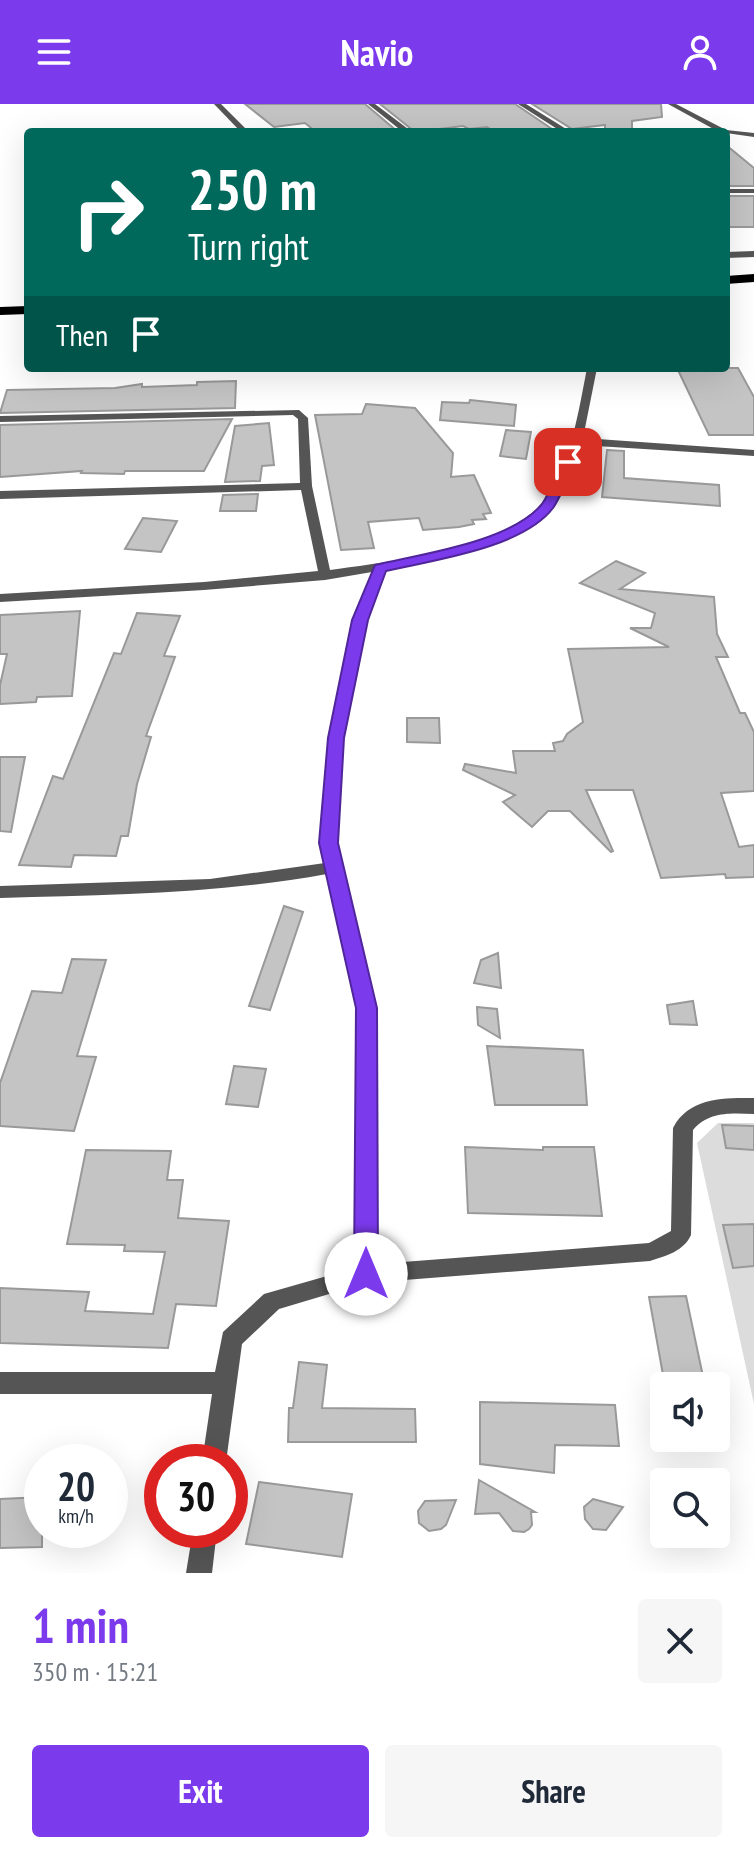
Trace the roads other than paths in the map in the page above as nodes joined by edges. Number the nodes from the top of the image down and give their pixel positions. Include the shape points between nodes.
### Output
1 (217, 104) edge
2 (371, 104) edge
3 (521, 104) edge
4 (671, 104) edge
5 (241, 128) edge
6 (403, 128) edge
7 (560, 128) edge
8 (717, 128) edge
9 (730, 133) edge
10 (754, 135) edge
11 (730, 191) edge
12 (754, 191) edge
13 (754, 254) edge
14 (730, 255) edge
15 (754, 278) edge
16 (730, 280) edge
17 (24, 310) edge
18 (0, 311) edge
19 (591, 372) edge
20 (0, 419) edge
21 (577, 441) junction
22 (754, 455) edge
23 (306, 486) junction
24 (0, 495) edge
25 (380, 568) junction
26 (325, 576) junction
27 (0, 598) edge
28 (334, 867) junction
29 (0, 892) edge
30 (754, 1106) edge
31 (366, 1274) junction
32 (0, 1383) edge
33 (225, 1383) junction
34 (217, 1444) edge
35 (202, 1548) edge
36 (199, 1573) edge

1 - 5 street
2 - 6 street
3 - 7 street
4 - 8 street
9 - 10 street
11 - 12 street
13 - 14 street
15 - 16 highway
17 - 18 highway
19 - 21 street
20 - 23 street via 295,412 303,418
21 - 22 street
21 - 25 street via 547,506 521,526 493,541
23 - 24 street
23 - 26 street
25 - 26 street
25 - 28 street via 360,620 336,738 328,843
26 - 27 street
28 - 29 street via 270,880 189,887
28 - 31 street via 366,1008
30 - 31 street via 710,1106 683,1128 681,1235 668,1245 650,1252
31 - 33 street via 272,1301 231,1339
32 - 33 street
33 - 34 street
35 - 36 street

